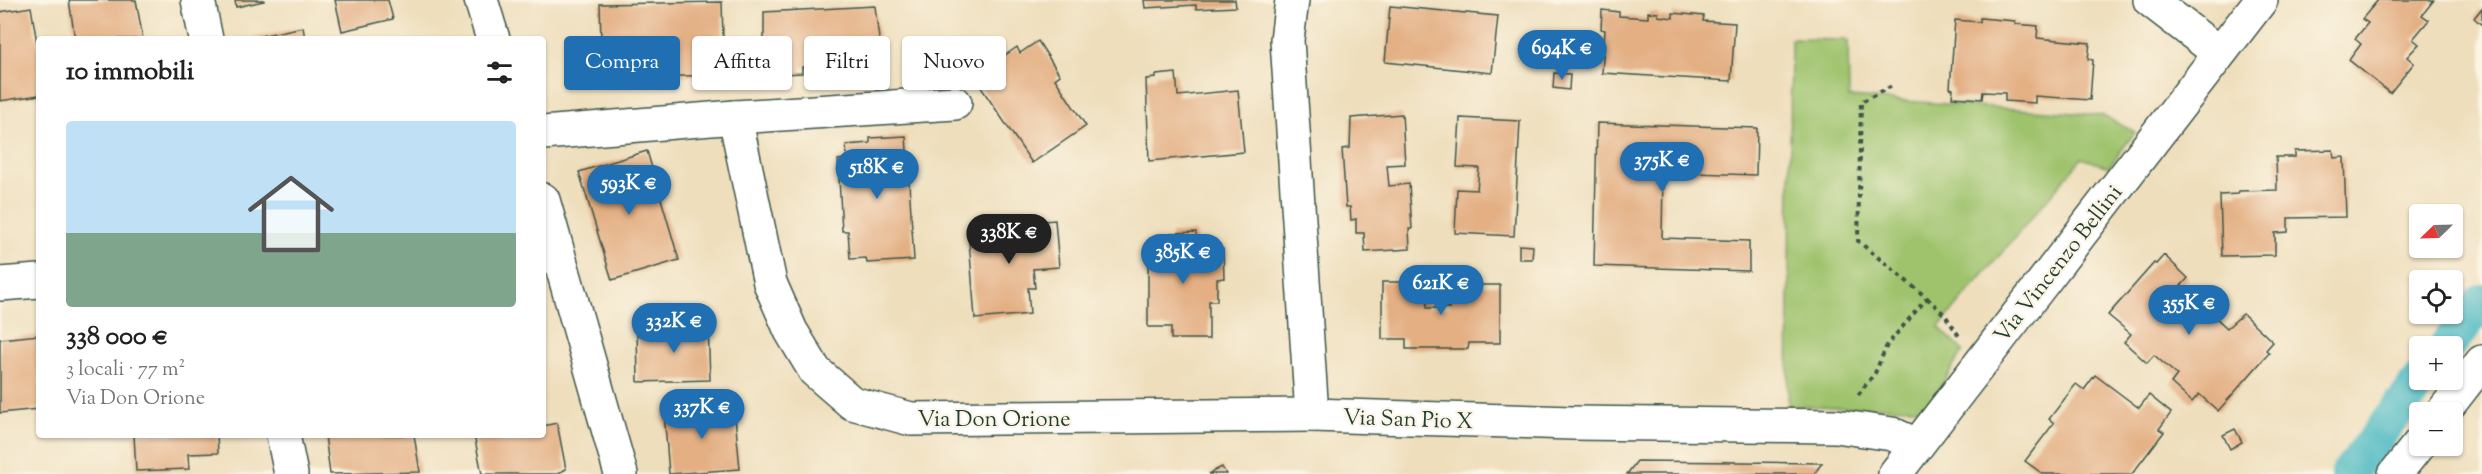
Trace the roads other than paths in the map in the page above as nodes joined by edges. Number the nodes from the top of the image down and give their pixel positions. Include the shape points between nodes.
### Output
1 (198, 0) edge
2 (481, 0) edge
3 (1292, 0) edge
4 (2150, 0) edge
5 (2261, 0) edge
6 (205, 36) edge
7 (492, 36) edge
8 (2220, 53) junction
9 (955, 103) dead end
10 (735, 117) junction
11 (546, 134) edge
12 (546, 220) edge
13 (549, 241) edge
14 (36, 281) edge
15 (0, 284) edge
16 (2482, 362) edge
17 (2451, 402) edge
18 (1312, 416) junction
19 (284, 438) edge
20 (1917, 445) junction
21 (2410, 456) edge
22 (291, 474) edge
23 (621, 474) edge
24 (1895, 474) edge
25 (2395, 474) edge

1 - 6 street
2 - 7 street
3 - 18 street, Via San Pio X via 1287,40
4 - 8 street
5 - 8 street, Via Vincenzo Bellini
8 - 20 street, Via Vincenzo Bellini
9 - 10 street
10 - 11 street
10 - 18 street, Via Don Orione via 770,282 791,331 815,371 852,403 911,419
12 - 13 street
13 - 23 street
14 - 15 street
16 - 17 street
18 - 20 street, Via San Pio X via 1836,426 1892,434
19 - 22 street
20 - 24 street, Via Vincenzo Bellini
21 - 25 street

